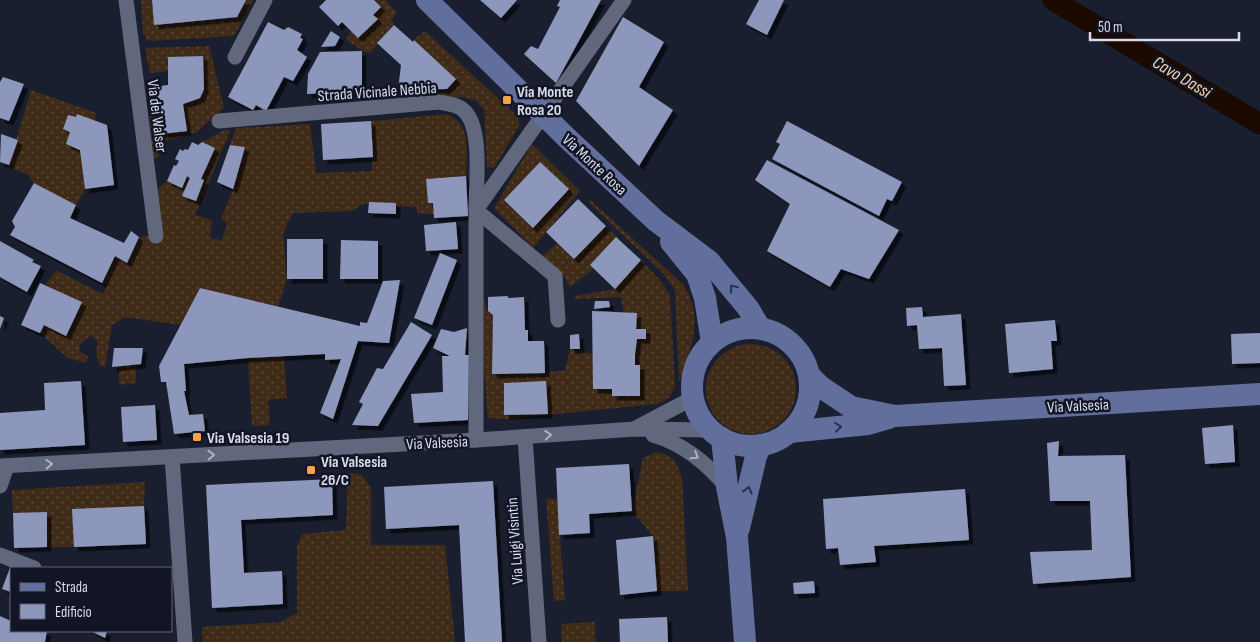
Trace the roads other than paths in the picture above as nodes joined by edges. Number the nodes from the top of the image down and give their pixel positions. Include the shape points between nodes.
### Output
1 (126, 0) edge
2 (264, 0) edge
3 (427, 0) edge
4 (624, 0) edge
5 (235, 57) dead end
6 (544, 115) junction
7 (219, 121) dead end
8 (476, 210) junction
9 (656, 221) junction
10 (156, 236) dead end
11 (558, 320) dead end
12 (760, 328) junction
13 (712, 342) junction
14 (810, 376) junction
15 (1260, 394) edge
16 (693, 398) junction
17 (895, 416) junction
18 (635, 429) junction
19 (789, 432) junction
20 (717, 434) junction
21 (525, 437) junction
22 (476, 440) junction
23 (762, 445) junction
24 (172, 457) junction
25 (4, 466) edge
26 (0, 486) edge
27 (727, 487) junction
28 (737, 536) junction
29 (0, 555) edge
30 (31, 567) edge
31 (180, 631) edge
32 (539, 642) edge
33 (745, 642) edge

1 - 10 street, Via dei Walser
2 - 5 street
3 - 6 main road, Via Monte Rosa
4 - 6 street
6 - 8 street
6 - 9 main road, Via Monte Rosa
7 - 8 street, Strada Vicinale Nebbia via 439,102 456,105 467,113 475,133
8 - 11 street via 555,276
8 - 22 street, Strada Vicinale Nebbia
12 -> 9 main road, Via Monte Rosa via 726,279
9 - 13 main road, Via Monte Rosa via 697,274 705,298
12 - 13 main road via 743,328
12 - 14 main road via 771,330 792,343
13 - 16 main road via 696,367
14 - 17 main road, Via Valsesia via 851,407
14 - 19 main road via 808,404
15 - 17 main road, Via Valsesia
16 - 18 street, Via Valsesia
16 - 20 main road via 697,410
19 -> 17 main road, Via Valsesia via 868,424
18 - 20 street, Via Valsesia
21 -> 18 street, Via Valsesia
18 -> 27 street, Via Valsesia via 671,440 707,464
19 - 23 main road
20 - 23 main road via 741,445
20 - 27 main road
21 - 22 street, Via Valsesia
21 - 32 street, Via Luigi Visintin
24 -> 22 street, Via Valsesia
28 -> 23 main road via 756,456
25 -> 24 street, Via Valsesia
24 - 31 street
25 - 26 street
27 - 28 main road
28 - 33 main road
29 - 30 street

